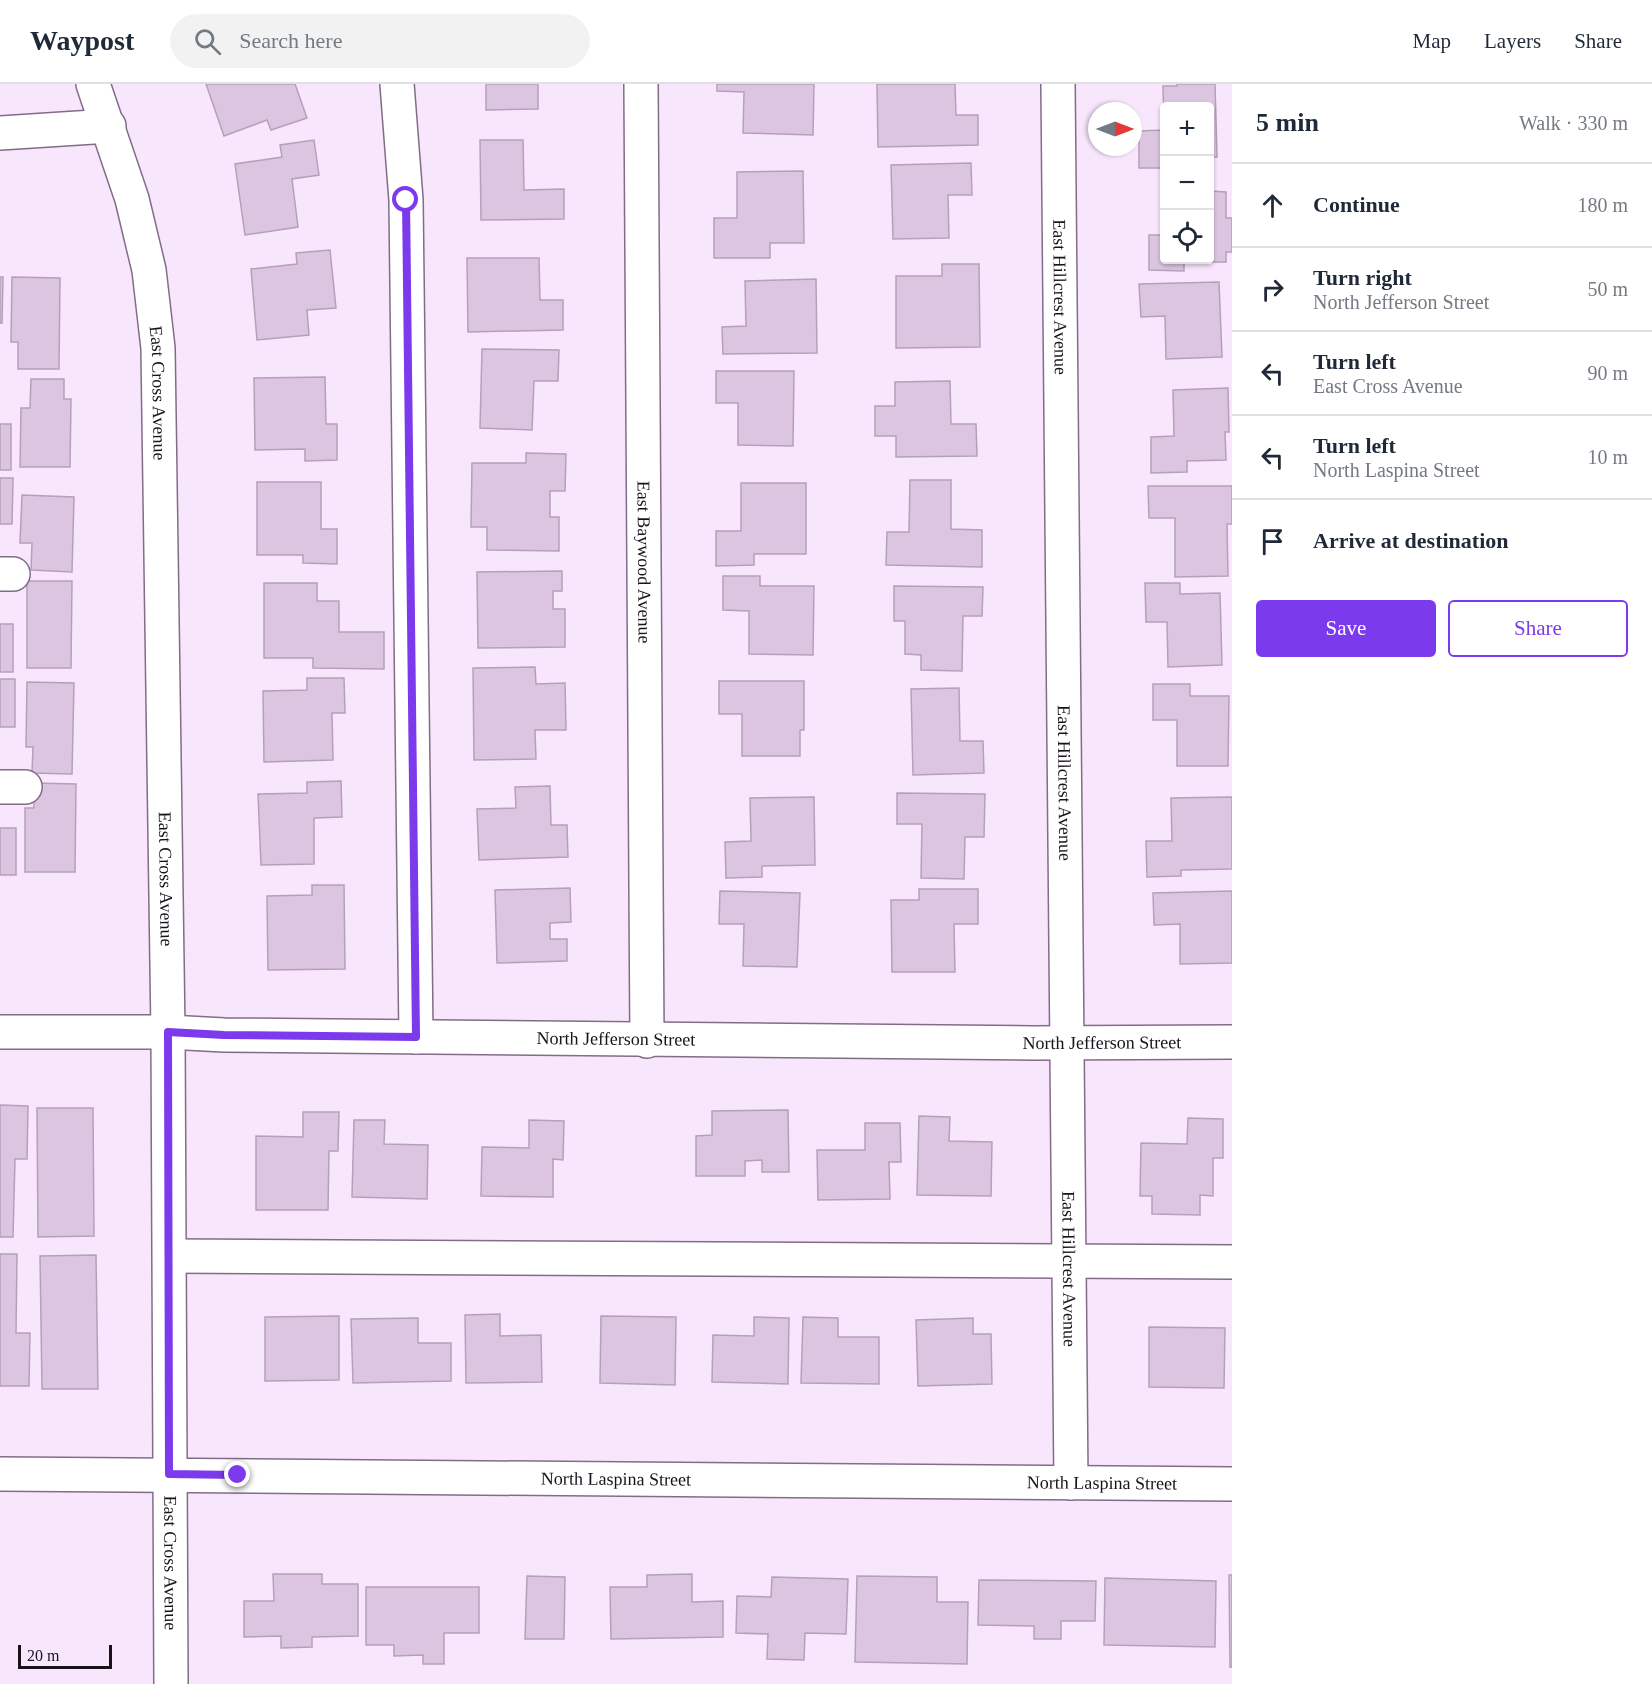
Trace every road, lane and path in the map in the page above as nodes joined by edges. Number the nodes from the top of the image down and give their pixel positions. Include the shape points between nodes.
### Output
1 (93, 84) edge
2 (397, 84) edge
3 (641, 84) edge
4 (1058, 84) edge
5 (109, 126) junction
6 (0, 133) edge
7 (0, 1032) edge
8 (168, 1032) junction
9 (416, 1037) junction
10 (647, 1041) junction
11 (1068, 1042) junction
12 (1232, 1042) edge
13 (170, 1256) junction
14 (1069, 1261) junction
15 (1232, 1262) edge
16 (0, 1474) edge
17 (169, 1474) junction
18 (1071, 1483) junction
19 (1232, 1484) edge
20 (171, 1684) edge

1 - 5 street, East Cross Avenue
2 - 9 street via 406,200
3 - 10 street, East Baywood Avenue
4 - 11 street, East Hillcrest Avenue
5 - 6 street
5 - 8 street, East Cross Avenue via 132,199 148,270 158,348
7 - 8 street, North Jefferson Street
8 - 9 street, North Jefferson Street
8 - 13 street, East Cross Avenue
9 - 10 street, North Jefferson Street
10 - 11 street, North Jefferson Street
11 - 12 street, North Jefferson Street
11 - 14 street, East Hillcrest Avenue
13 - 14 street
13 - 17 street, East Cross Avenue
14 - 15 street
14 - 18 street, East Hillcrest Avenue
16 - 17 street, North Laspina Street
17 - 18 street, North Laspina Street
17 - 20 street, East Cross Avenue
18 - 19 street, North Laspina Street

